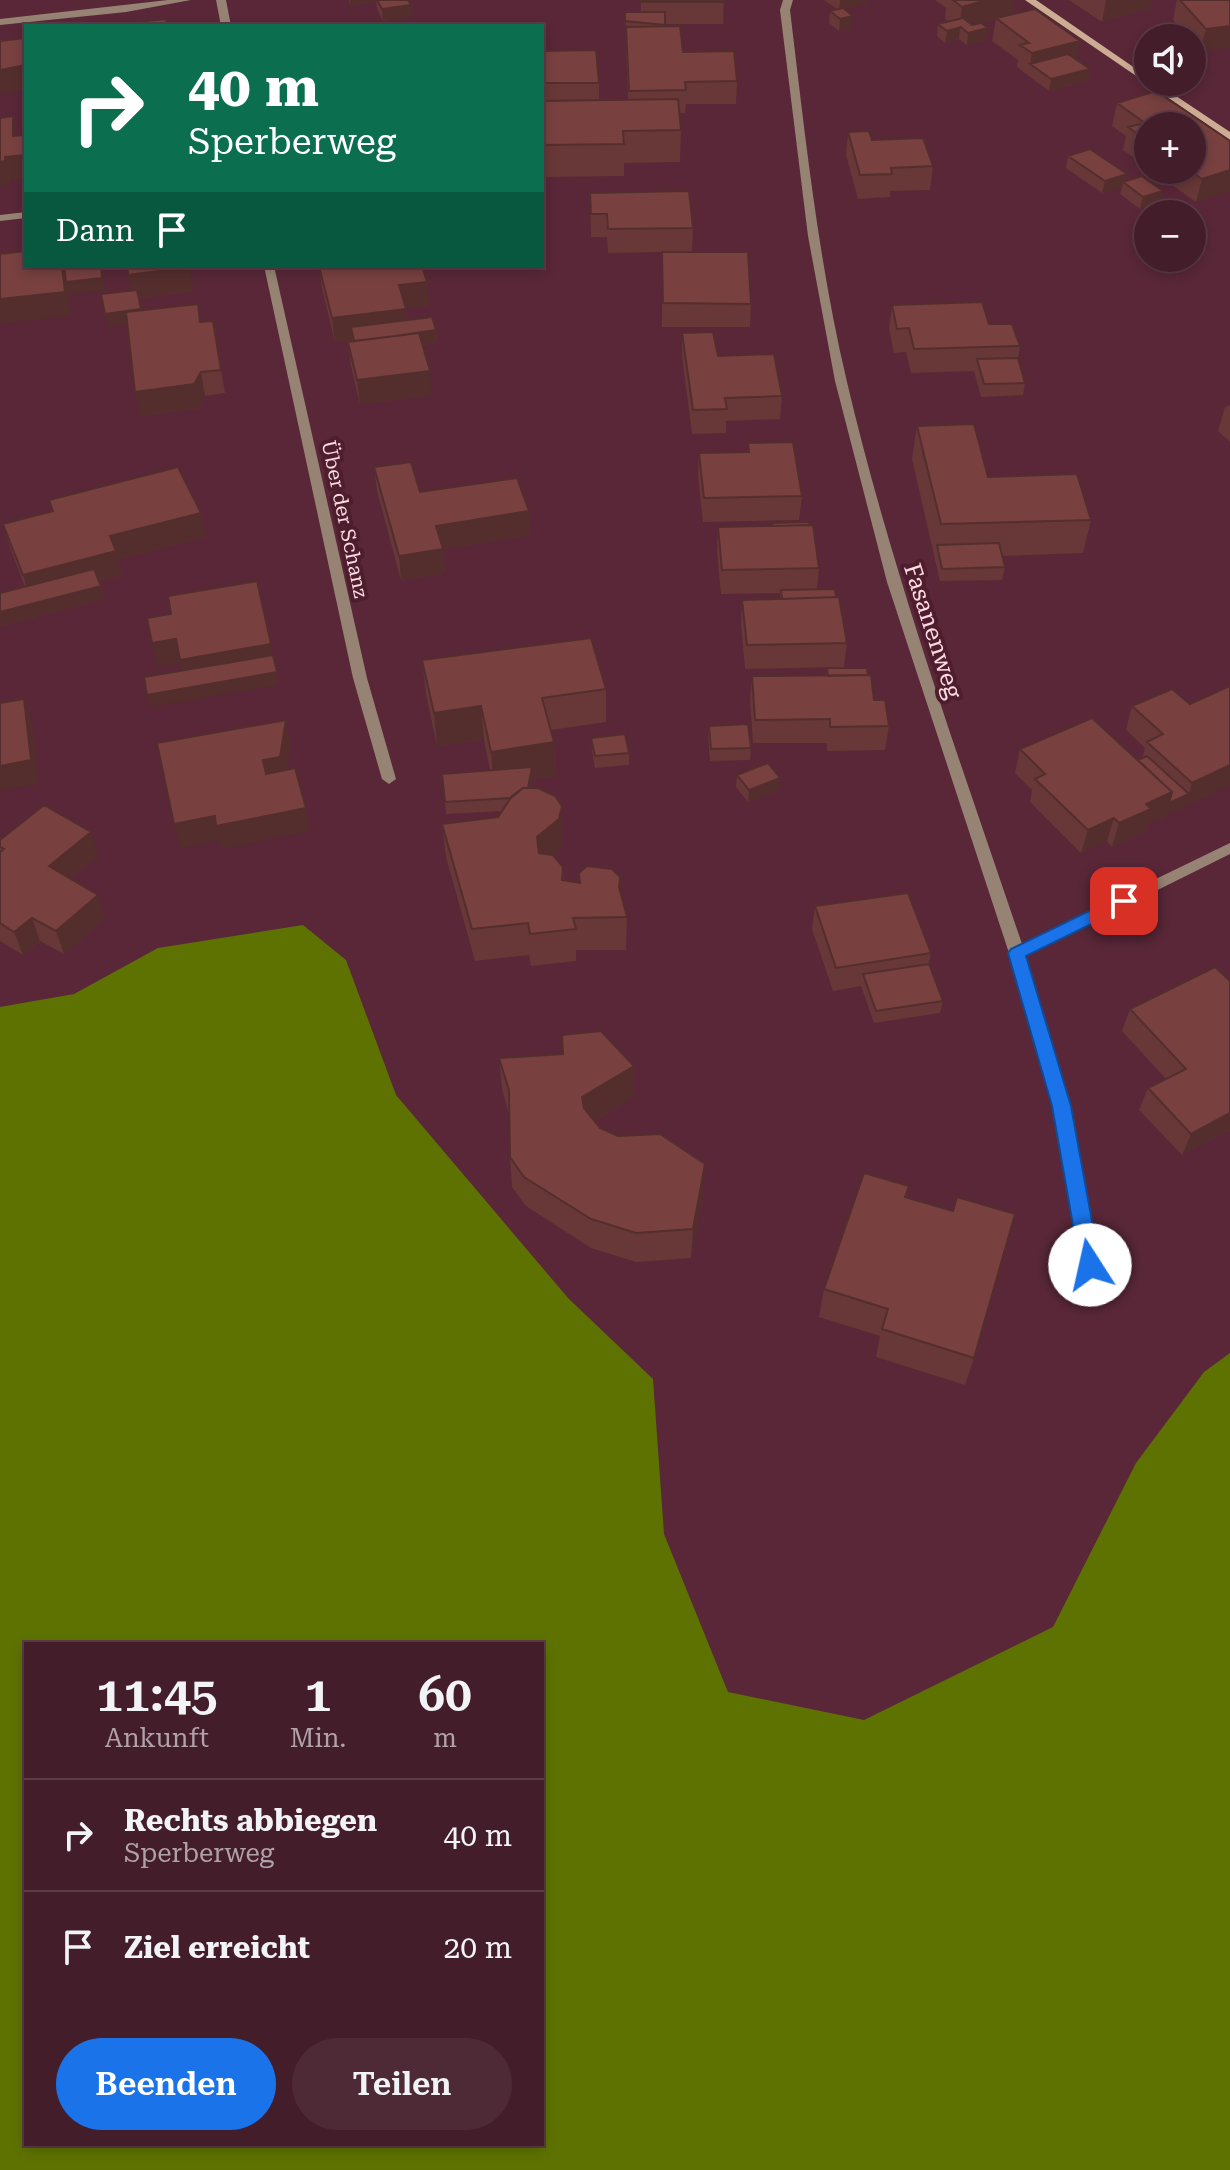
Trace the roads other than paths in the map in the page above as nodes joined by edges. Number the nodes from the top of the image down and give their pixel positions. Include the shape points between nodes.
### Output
1 (186, 0) edge
2 (221, 0) edge
3 (788, 0) edge
4 (1030, 0) edge
5 (0, 22) edge
6 (226, 24) edge
7 (1134, 72) edge
8 (1170, 96) edge
9 (1230, 137) edge
10 (24, 215) edge
11 (0, 218) edge
12 (269, 268) edge
13 (389, 779) dead end
14 (1230, 848) edge
15 (1017, 953) junction
16 (1090, 1265) dead end

1 - 5 street
2 - 6 street
3 - 15 street, Fasanenweg via 785,10 813,236 841,381 893,582
4 - 7 street
8 - 9 street
10 - 11 street
12 - 13 street, Über der Schanz via 360,678
14 - 15 street
15 - 16 street, Fasanenweg via 1062,1106

